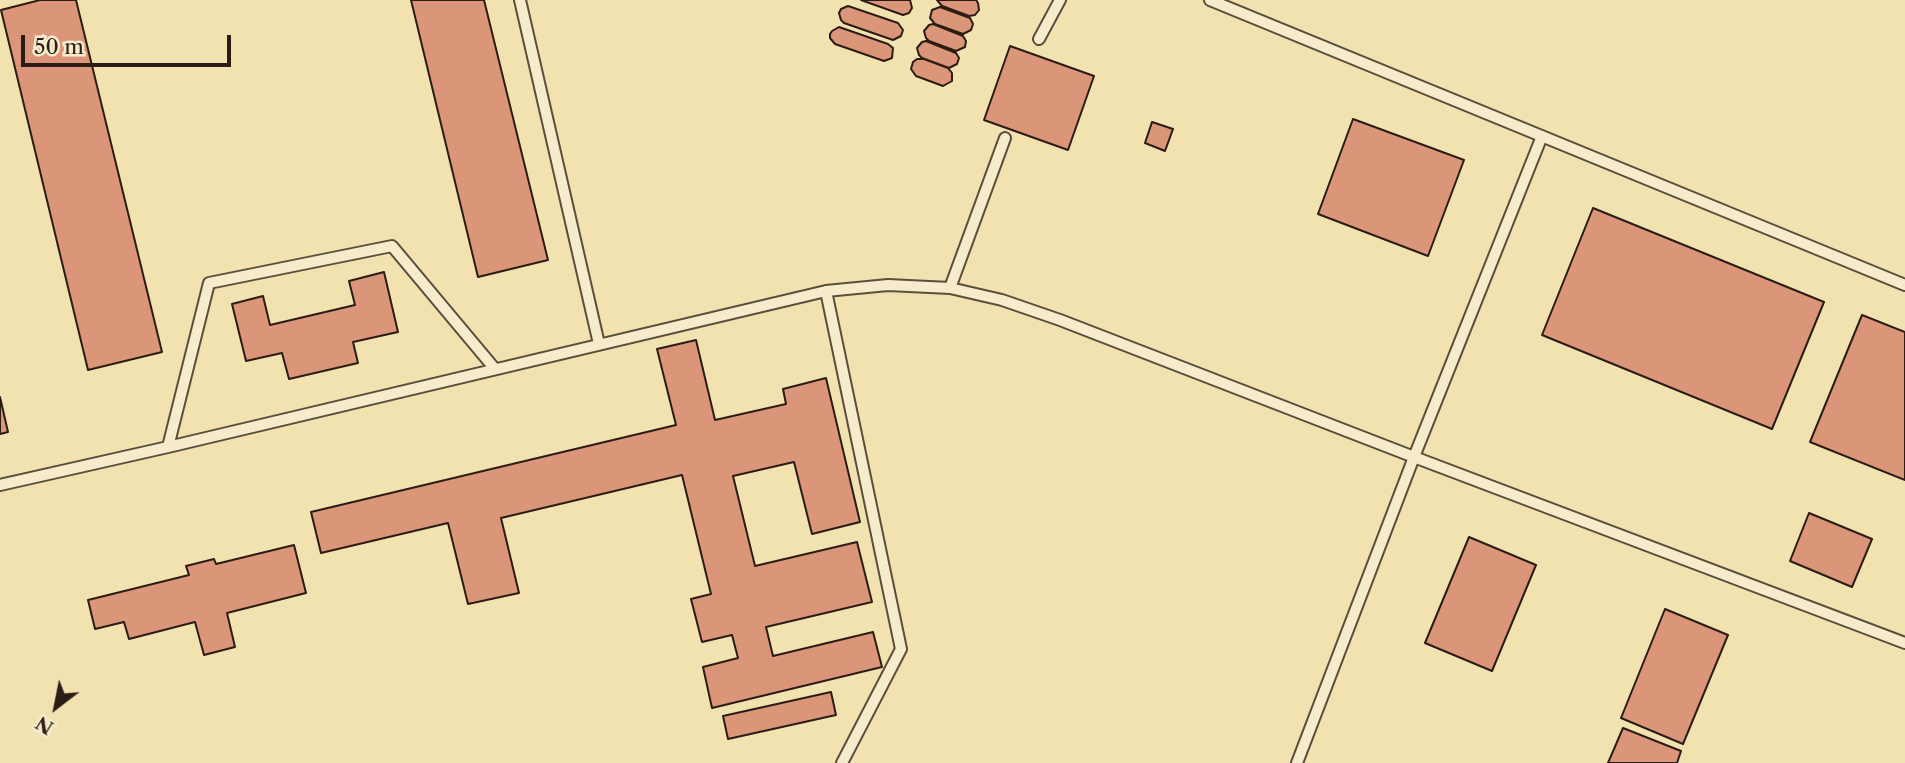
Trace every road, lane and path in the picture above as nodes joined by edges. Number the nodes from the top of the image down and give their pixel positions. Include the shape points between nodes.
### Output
1 (520, 0) edge
2 (1060, 0) edge
3 (1210, 0) edge
4 (1039, 39) dead end
5 (1542, 136) junction
6 (1005, 138) dead end
7 (1905, 285) edge
8 (950, 288) junction
9 (826, 291) junction
10 (598, 344) junction
11 (495, 369) junction
12 (168, 447) junction
13 (1414, 457) junction
14 (0, 485) edge
15 (1905, 643) edge
16 (842, 763) edge
17 (1297, 763) edge

1 - 10 lane
2 - 4 lane
3 - 5 lane
5 - 7 lane
5 - 13 lane
6 - 8 lane
8 - 9 lane via 888,285
8 - 13 lane via 1060,320
9 - 10 lane
9 - 16 lane via 901,649
10 - 11 lane
11 - 12 lane
11 - 12 lane via 392,246 209,283
12 - 14 lane
13 - 15 lane
13 - 17 lane

